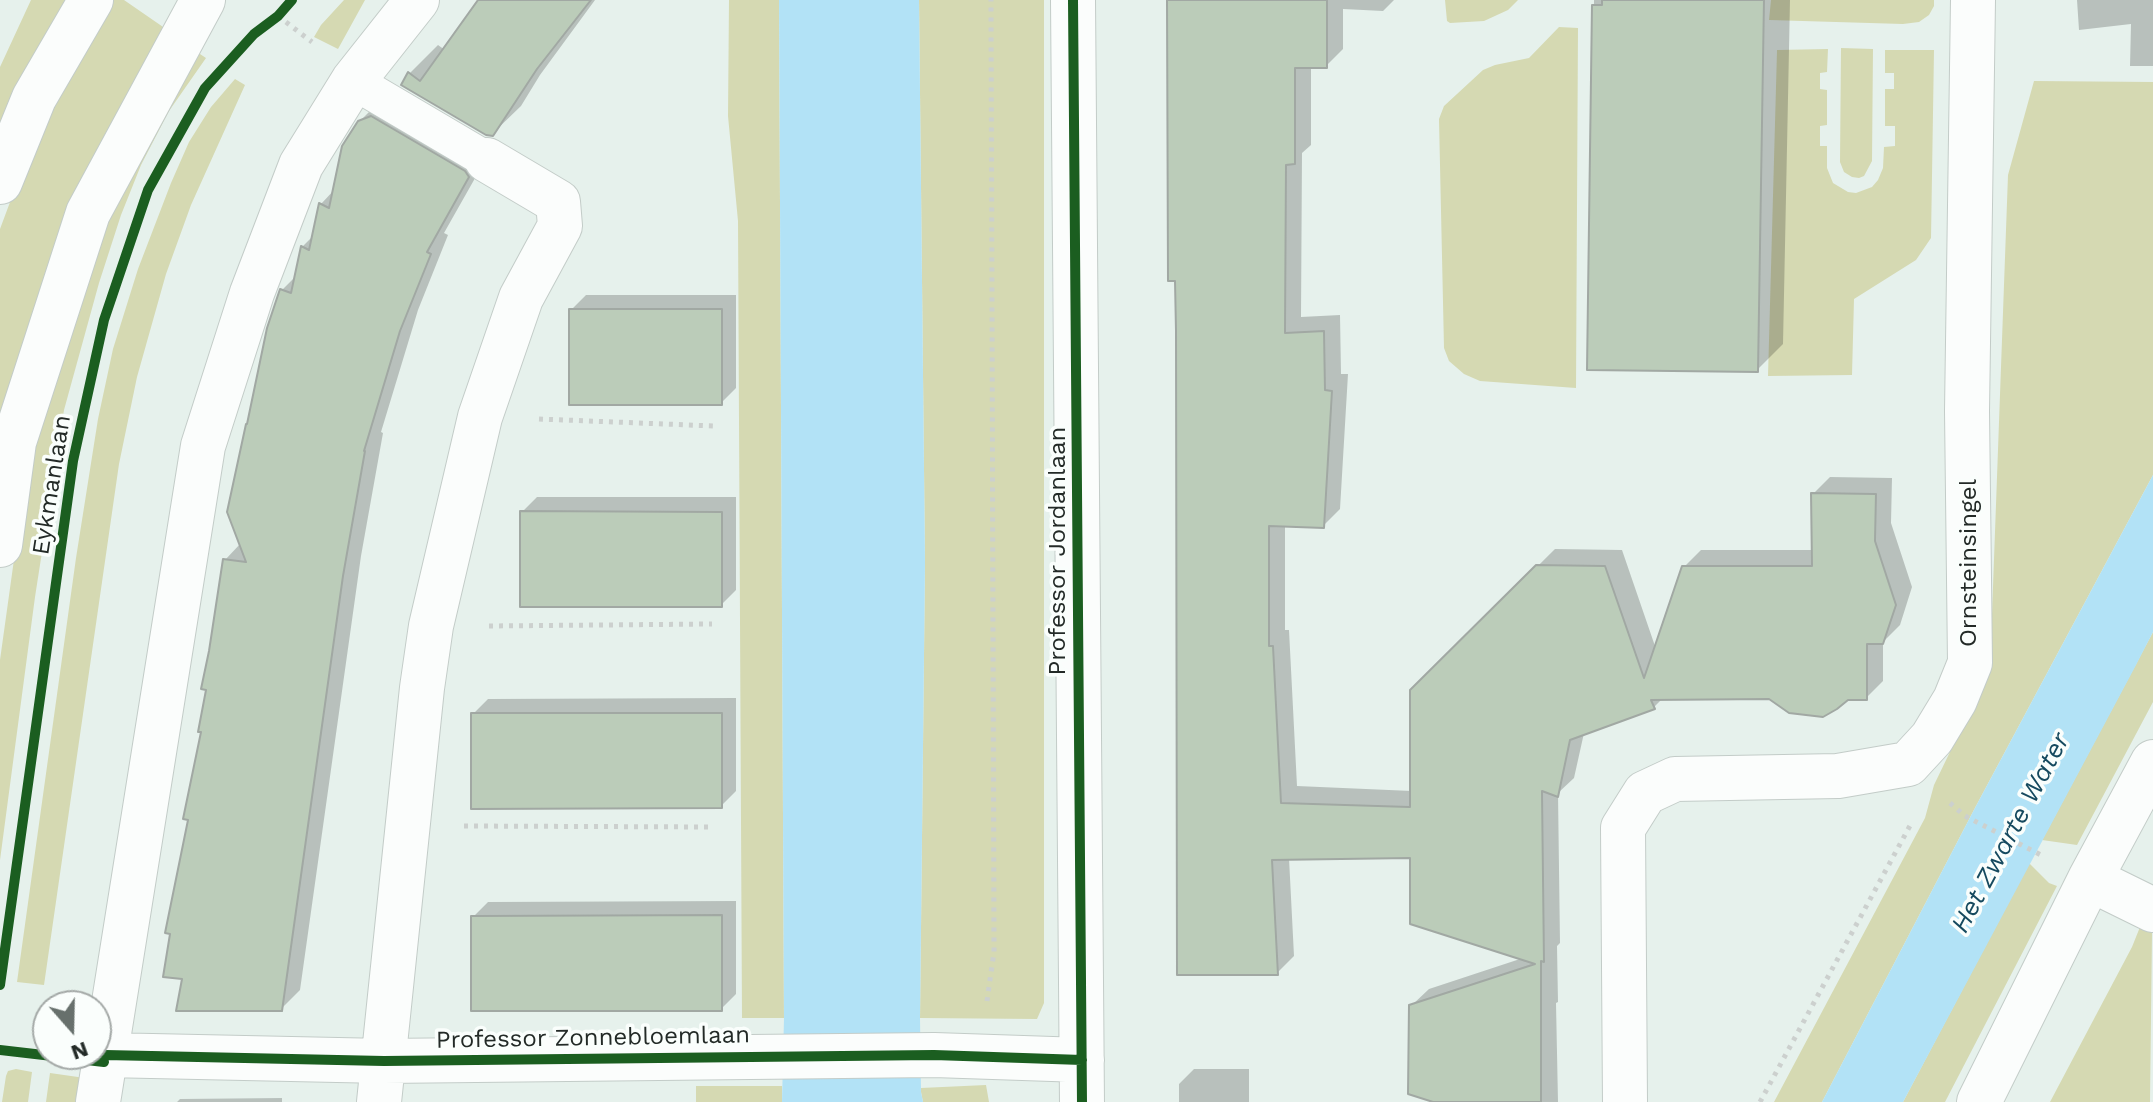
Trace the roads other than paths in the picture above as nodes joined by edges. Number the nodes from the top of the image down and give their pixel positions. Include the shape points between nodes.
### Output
1 (91, 0) edge
2 (417, 0) edge
3 (1073, 0) edge
4 (1973, 0) edge
5 (201, 2) edge
6 (353, 81) junction
7 (487, 160) joint
8 (0, 182) edge
9 (0, 545) edge
10 (2153, 762) edge
11 (2090, 879) junction
12 (2153, 910) edge
13 (112, 1012) edge
14 (112, 1056) edge
15 (103, 1070) edge
16 (1082, 1081) edge
17 (381, 1082) edge
18 (98, 1102) edge
19 (1625, 1102) edge
20 (1979, 1102) edge

1 - 8 street via 34,98
2 - 6 street
3 - 16 street, Professor Jordanlaan
4 - 19 street, Ornsteinsingel via 1967,411 1970,663 1932,738 1908,764 1838,776 1675,779 1645,793 1623,828
5 - 9 street, Eykmanlaan via 88,213 14,442
6 - 7 lane
6 - 13 street via 301,165 252,293 203,446
7 - 17 street via 558,202 560,226 521,298 480,417 431,626
10 - 11 street
11 - 12 street
11 - 20 street
14 - 17 street, Professor Zonnebloemlaan
15 - 18 street
16 - 17 street, Professor Zonnebloemlaan via 980,1057 934,1055 771,1056

